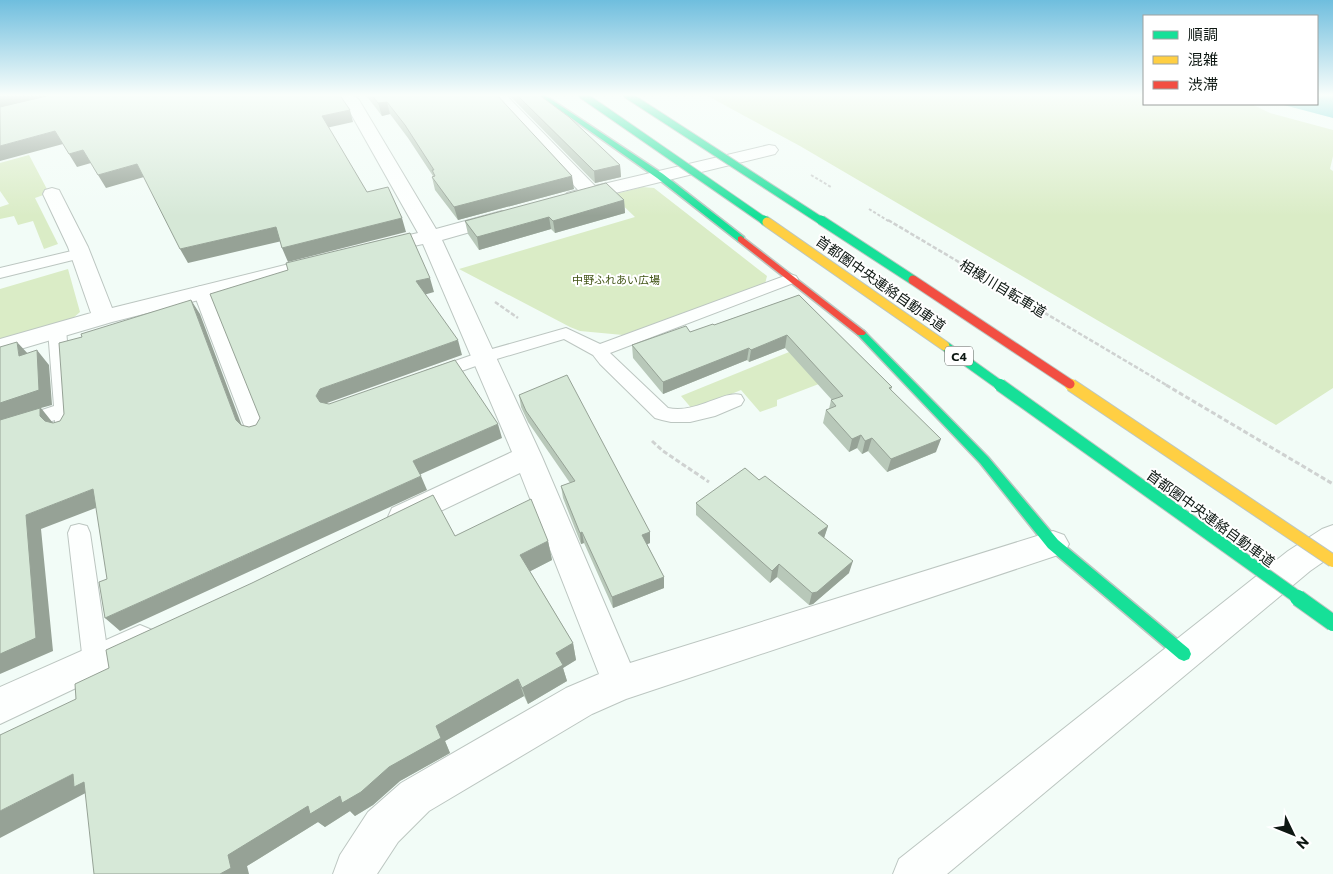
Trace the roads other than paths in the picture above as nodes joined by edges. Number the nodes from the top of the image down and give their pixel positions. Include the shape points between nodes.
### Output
1 (371, 135) edge
2 (536, 135) edge
3 (600, 135) edge
4 (640, 135) edge
5 (689, 135) edge
6 (769, 150) road end
7 (660, 176) junction
8 (590, 192) junction
9 (52, 194) dead end
10 (552, 203) edge
11 (515, 213) edge
12 (430, 236) junction
13 (80, 254) junction
14 (0, 273) edge
15 (790, 279) junction
16 (201, 292) junction
17 (104, 317) junction
18 (57, 330) junction
19 (0, 347) edge
20 (599, 351) junction
21 (484, 357) junction
22 (419, 380) edge
23 (734, 400) dead end
24 (0, 431) edge
25 (257, 433) edge
26 (528, 457) junction
27 (377, 529) edge
28 (80, 533) dead end
29 (1333, 538) edge
30 (1053, 544) junction
31 (1333, 561) edge
32 (1333, 623) edge
33 (166, 629) edge
34 (1184, 654) junction
35 (96, 662) junction
36 (621, 683) junction
37 (0, 706) edge
38 (354, 874) edge
39 (914, 874) edge

1 - 12 street
2 - 8 street
3 - 7 main road
4 - 32 main road, 首都圏中央連絡自動車道 / C4, bridge via 894,310
5 - 31 main road, 首都圏中央連絡自動車道, bridge via 929,290
6 - 7 street
7 - 8 street
7 - 15 main road
8 - 10 street
9 - 13 street
11 - 12 street
12 - 16 street
12 - 21 street
13 - 14 lane
13 - 17 street
15 - 20 lane
15 - 30 main road via 876,346 984,460
16 - 17 street
16 - 25 lane
17 - 18 street
18 - 19 street
18 - 24 lane via 64,419
20 - 21 lane via 566,333
20 - 23 lane via 662,413 673,417 691,417
21 - 22 lane
21 - 26 street
26 - 27 street
26 - 36 street
28 - 35 lane
29 - 34 street via 1299,561
30 - 34 main road
30 - 36 street
33 - 35 street
34 - 39 street
35 - 37 street
36 - 38 street via 579,701 415,798 383,827

